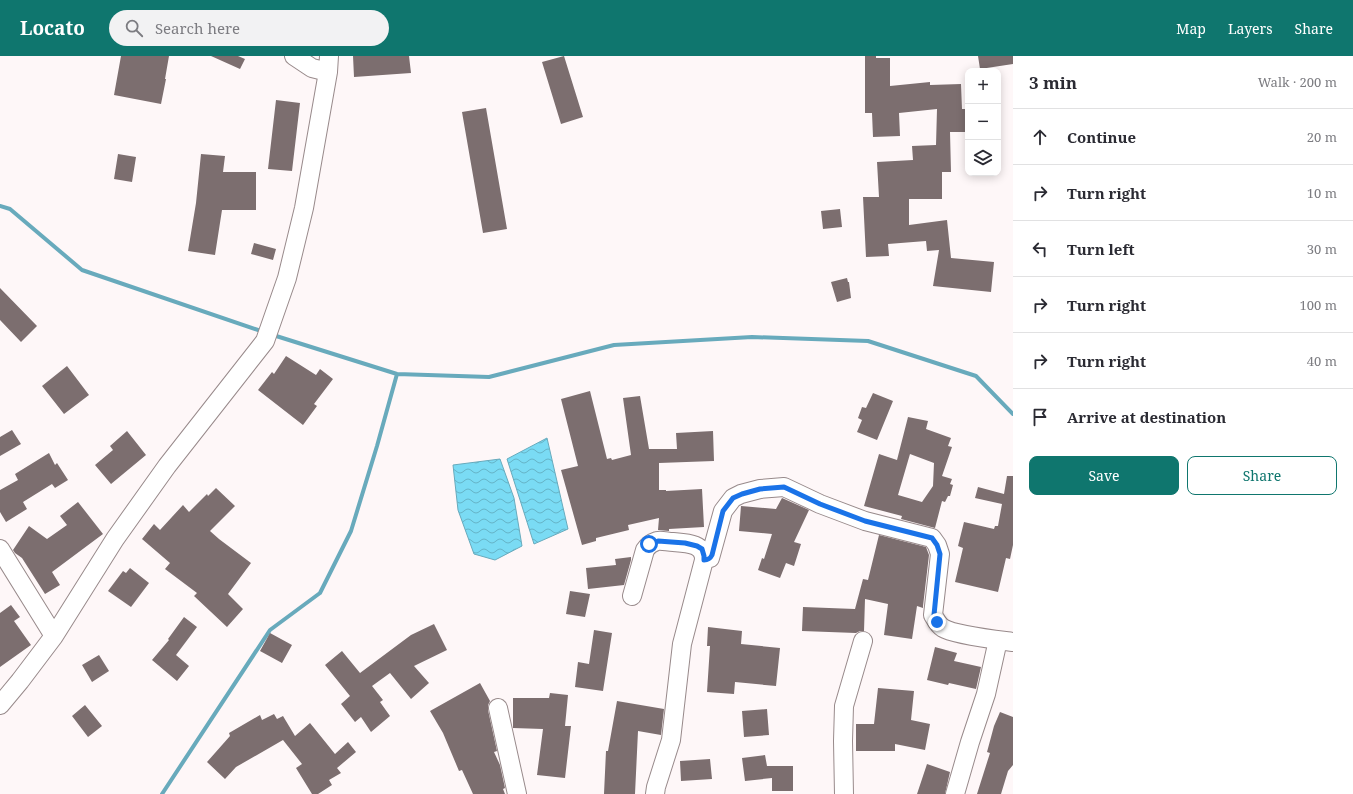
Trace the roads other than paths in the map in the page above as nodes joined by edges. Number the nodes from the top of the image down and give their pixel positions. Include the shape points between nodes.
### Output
1 (294, 56) edge
2 (328, 64) edge
3 (0, 549) edge
4 (704, 560) junction
5 (632, 596) dead end
6 (54, 636) junction
7 (863, 641) dead end
8 (1005, 641) edge
9 (0, 705) edge
10 (498, 708) dead end
11 (517, 794) edge
12 (655, 794) edge
13 (844, 794) edge
14 (955, 794) edge

1 - 2 street via 312,68
2 - 6 street via 304,208 287,278 268,333 115,539
3 - 6 street
4 - 5 street via 702,549 692,545 658,541 649,544 643,555
4 - 8 street via 710,558 723,511 733,498 760,489 784,487 865,521 932,538 940,554 934,615 937,622 943,628 954,632
4 - 12 street via 682,644 671,740
6 - 9 street
7 - 13 street via 844,706
8 - 14 street
10 - 11 street

